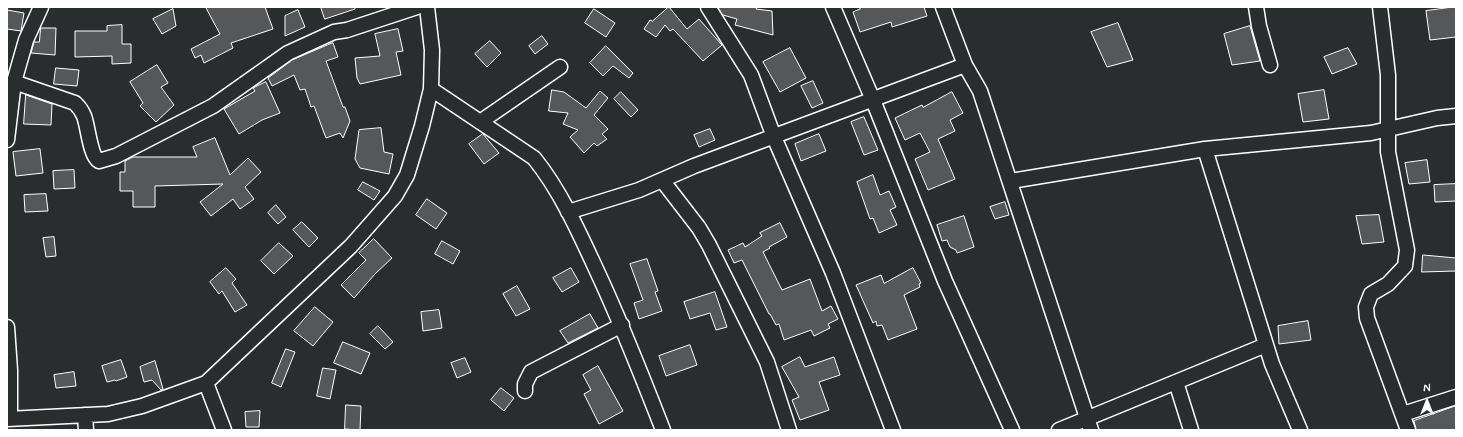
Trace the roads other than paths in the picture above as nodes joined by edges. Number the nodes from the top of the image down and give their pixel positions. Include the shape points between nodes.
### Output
1 (41, 7) edge
2 (416, 7) edge
3 (428, 7) edge
4 (708, 7) edge
5 (833, 7) edge
6 (943, 7) edge
7 (1256, 7) edge
8 (1380, 7) edge
9 (965, 65) junction
10 (1270, 65) dead end
11 (560, 67) dead end
12 (14, 82) junction
13 (431, 89) junction
14 (873, 100) junction
15 (1456, 116) edge
16 (480, 122) junction
17 (1389, 130) junction
18 (774, 137) junction
19 (7, 140) edge
20 (1205, 149) junction
21 (662, 180) junction
22 (1011, 181) junction
23 (568, 212) junction
24 (622, 325) junction
25 (7, 327) edge
26 (1266, 345) junction
27 (1176, 382) junction
28 (206, 383) junction
29 (526, 391) dead end
30 (1456, 397) edge
31 (1403, 414) junction
32 (85, 416) junction
33 (8, 419) edge
34 (1089, 424) edge
35 (86, 430) edge
36 (224, 430) edge
37 (663, 430) edge
38 (789, 430) edge
39 (893, 430) edge
40 (1012, 430) edge
41 (1059, 430) edge
42 (1191, 430) edge
43 (1300, 430) edge
44 (1408, 430) edge

1 - 12 street via 26,40
2 - 12 street via 348,30 334,32 288,53 213,106 116,156 99,161 94,155 84,114 75,103
3 - 13 street via 432,50
4 - 18 street via 751,75
5 - 14 street
6 - 9 street
7 - 10 street
8 - 17 street via 1388,75
9 - 14 street
9 - 22 street via 980,91
11 - 16 street
12 - 19 street
13 - 16 street
13 - 28 street via 407,175 395,196 351,246
14 - 18 street
14 - 40 street via 946,282
15 - 17 street
16 - 23 street via 534,158
17 - 20 street
17 - 31 street via 1388,152 1407,250 1405,266 1388,284 1371,294 1366,307 1367,318
18 - 21 street
18 - 39 street via 833,273
20 - 22 street
20 - 26 street
21 - 23 street via 639,190
21 - 38 street via 709,245 767,362
22 - 34 street
23 - 24 street
24 - 29 street via 531,372 525,384
24 - 37 street
25 - 33 street via 10,370
26 - 27 street
26 - 43 street
27 - 34 street
27 - 42 street
28 - 32 street via 142,406 108,414
28 - 36 street
30 - 31 street
31 - 44 street
32 - 33 street
32 - 35 street
34 - 41 street

